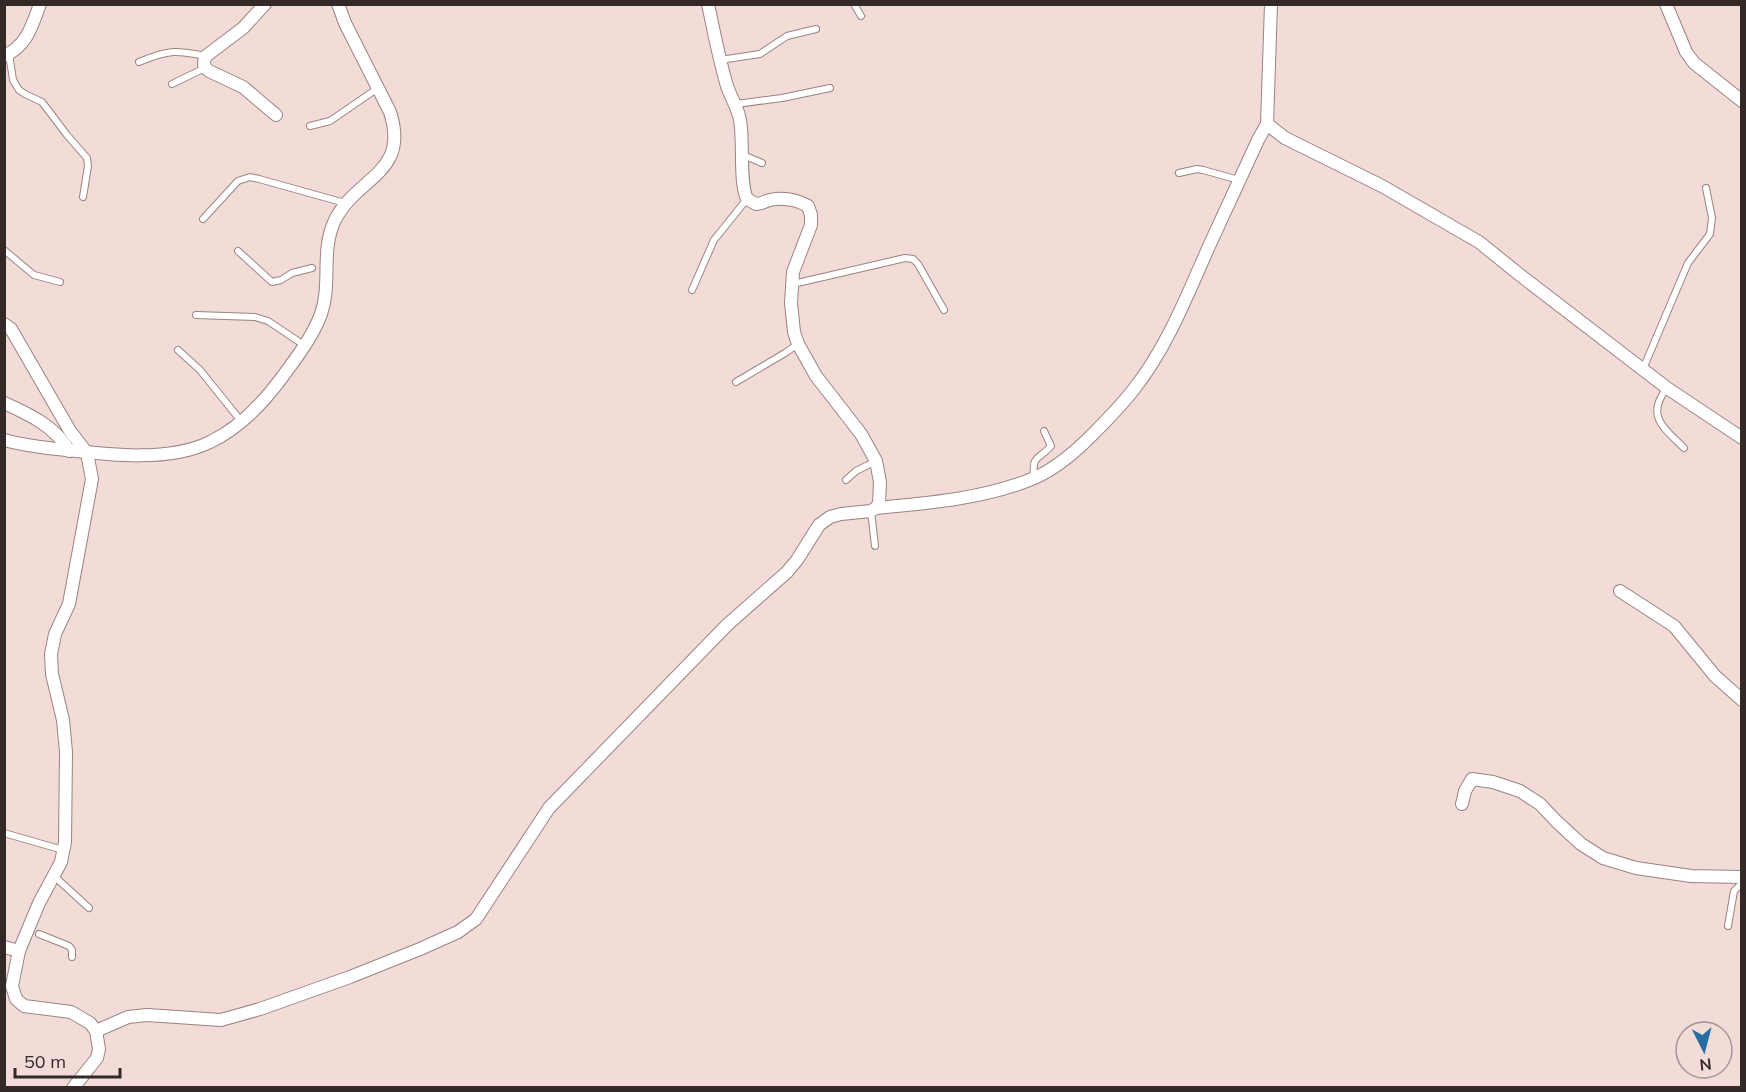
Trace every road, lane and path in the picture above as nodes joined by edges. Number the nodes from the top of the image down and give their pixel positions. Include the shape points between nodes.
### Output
1 (40, 4) edge
2 (265, 4) edge
3 (338, 4) edge
4 (708, 4) edge
5 (854, 4) edge
6 (1271, 4) edge
7 (1666, 4) edge
8 (861, 16) dead end
9 (816, 29) dead end
10 (7, 55) edge
11 (719, 60) junction
12 (139, 62) dead end
13 (206, 62) junction
14 (172, 84) dead end
15 (379, 88) junction
16 (830, 88) dead end
17 (1742, 101) edge
18 (736, 104) junction
19 (276, 115) dead end
20 (1267, 124) junction
21 (310, 126) dead end
22 (743, 155) junction
23 (762, 163) dead end
24 (1179, 173) dead end
25 (1239, 180) junction
26 (1706, 189) dead end
27 (83, 197) dead end
28 (747, 199) junction
29 (346, 203) junction
30 (203, 219) dead end
31 (4, 250) edge
32 (238, 251) dead end
33 (312, 268) dead end
34 (60, 282) dead end
35 (792, 284) junction
36 (692, 290) dead end
37 (944, 310) dead end
38 (196, 315) dead end
39 (4, 324) edge
40 (798, 344) junction
41 (304, 345) junction
42 (178, 350) dead end
43 (1643, 369) junction
44 (736, 382) dead end
45 (1667, 388) junction
46 (4, 403) edge
47 (241, 422) junction
48 (1044, 431) dead end
49 (1742, 438) edge
50 (4, 440) edge
51 (1684, 448) dead end
52 (69, 451) junction
53 (87, 453) junction
54 (876, 461) junction
55 (1034, 478) junction
56 (846, 480) dead end
57 (873, 509) junction
58 (875, 546) dead end
59 (1620, 591) dead end
60 (1742, 700) edge
61 (1461, 804) dead end
62 (4, 833) edge
63 (63, 850) junction
64 (54, 875) junction
65 (1742, 877) edge
66 (1742, 883) edge
67 (89, 908) dead end
68 (1728, 926) dead end
69 (34, 932) junction
70 (4, 947) edge
71 (19, 951) junction
72 (72, 957) dead end
73 (96, 1030) junction
74 (73, 1088) edge

1 - 10 street via 31,32
2 - 13 street
3 - 15 street
4 - 11 street
5 - 8 lane
6 - 20 street
7 - 17 street via 1694,63
9 - 11 lane via 787,36 760,54
10 - 27 lane via 20,90 42,102 87,158
11 - 18 street
12 - 13 lane via 164,52 183,51
13 - 14 lane
13 - 19 street
15 - 21 lane via 330,121
15 - 29 street via 395,126 394,150 382,169
16 - 18 lane
18 - 22 street
20 - 25 street
20 - 43 street via 1479,242
22 - 23 lane
22 - 28 street
24 - 25 lane via 1197,169
25 - 55 street via 1176,319 1135,388 1082,445
26 - 43 lane via 1712,218 1710,234 1688,263
28 - 35 street via 756,204 789,199 808,206 811,225
28 - 36 lane via 714,240
29 - 30 lane via 250,177 238,181
29 - 41 street via 326,246 320,316
31 - 34 lane via 34,275
32 - 33 lane via 272,282
35 - 37 lane via 913,259
35 - 40 street
38 - 41 lane via 255,317
39 - 53 street via 11,329
40 - 44 lane
40 - 54 street
41 - 47 street via 266,398
42 - 47 lane via 200,370
43 - 45 street
45 - 49 street
45 - 51 lane via 1657,406 1658,417
46 - 52 street via 49,428
47 - 53 street via 213,440 169,453
48 - 55 lane via 1051,446 1034,461
50 - 52 street
52 - 53 street
53 - 63 street via 92,479 69,604 55,634 51,654 66,752
54 - 56 lane
54 - 57 street via 880,493 879,503
55 - 57 street via 955,500
57 - 58 lane
57 - 73 street via 830,517 819,525 787,572 727,625 549,808 476,920 420,950 260,1009 221,1020 128,1017
59 - 60 street via 1674,626 1715,676
61 - 65 street via 1474,778 1513,787 1540,804 1581,844 1604,858 1636,868 1691,876
62 - 63 lane
63 - 64 street
64 - 67 lane
64 - 69 street
66 - 68 lane via 1734,891
69 - 71 street
69 - 72 lane via 69,946
70 - 71 street
71 - 73 street via 12,986 16,999 24,1006 71,1012
73 - 74 street via 97,1058

